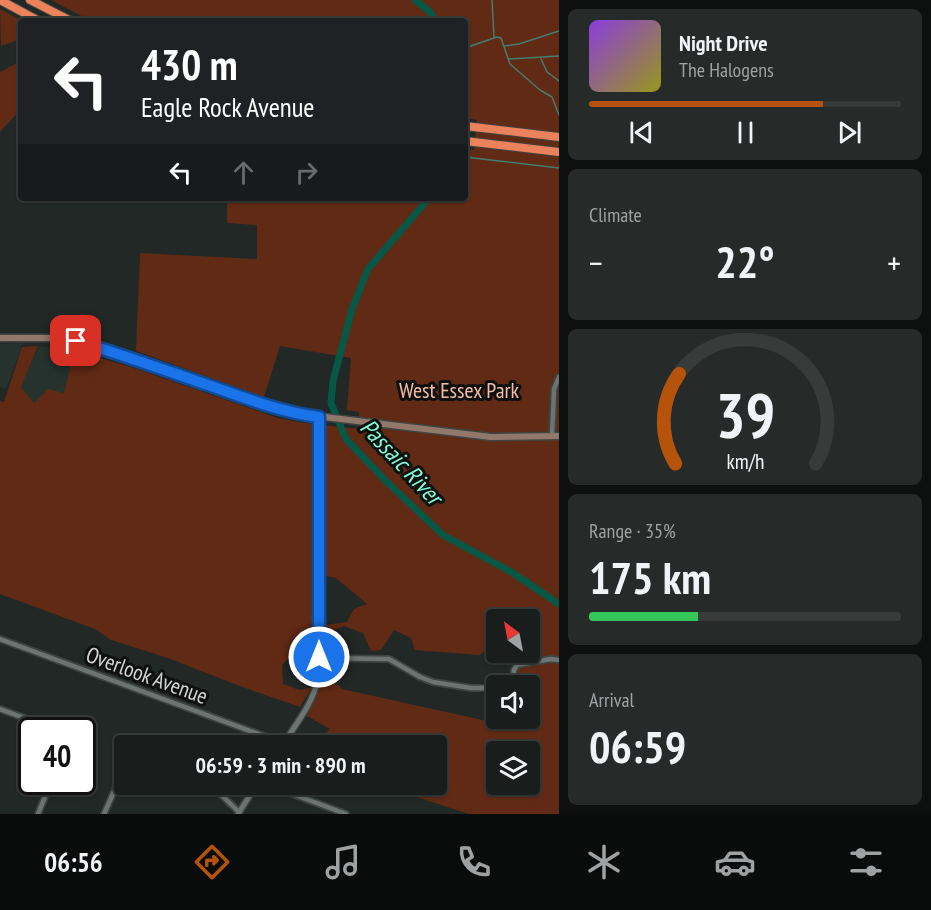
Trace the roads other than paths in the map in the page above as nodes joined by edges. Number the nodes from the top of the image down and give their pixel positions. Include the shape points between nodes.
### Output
1 (0, 0) edge
2 (30, 0) edge
3 (33, 18) edge
4 (65, 18) edge
5 (468, 126) edge
6 (559, 137) edge
7 (468, 141) edge
8 (559, 152) edge
9 (0, 338) edge
10 (559, 377) edge
11 (320, 417) junction
12 (556, 436) edge
13 (0, 639) edge
14 (319, 657) junction
15 (559, 660) edge
16 (514, 675) edge
17 (486, 688) edge
18 (0, 709) edge
19 (22, 717) edge
20 (259, 735) edge
21 (288, 735) edge
22 (114, 792) edge
23 (46, 795) edge
24 (221, 795) edge
25 (250, 795) edge
26 (295, 795) edge
27 (327, 807) junction
28 (239, 813) edge
29 (38, 814) edge
30 (104, 814) edge
31 (322, 814) edge
32 (346, 814) edge

1 - 3 highway
2 - 4 highway
5 - 6 highway
7 - 8 highway
9 - 11 main road via 76,341 266,406
10 - 12 street via 554,389
11 - 12 main road via 490,437
11 - 14 street
13 - 20 street, Overlook Avenue
14 - 17 street via 384,658 433,681
14 - 21 street via 314,693
15 - 16 street via 518,665
18 - 19 street
22 - 30 street
23 - 29 street
24 - 28 street
25 - 28 street
26 - 27 street
27 - 31 street
27 - 32 street

